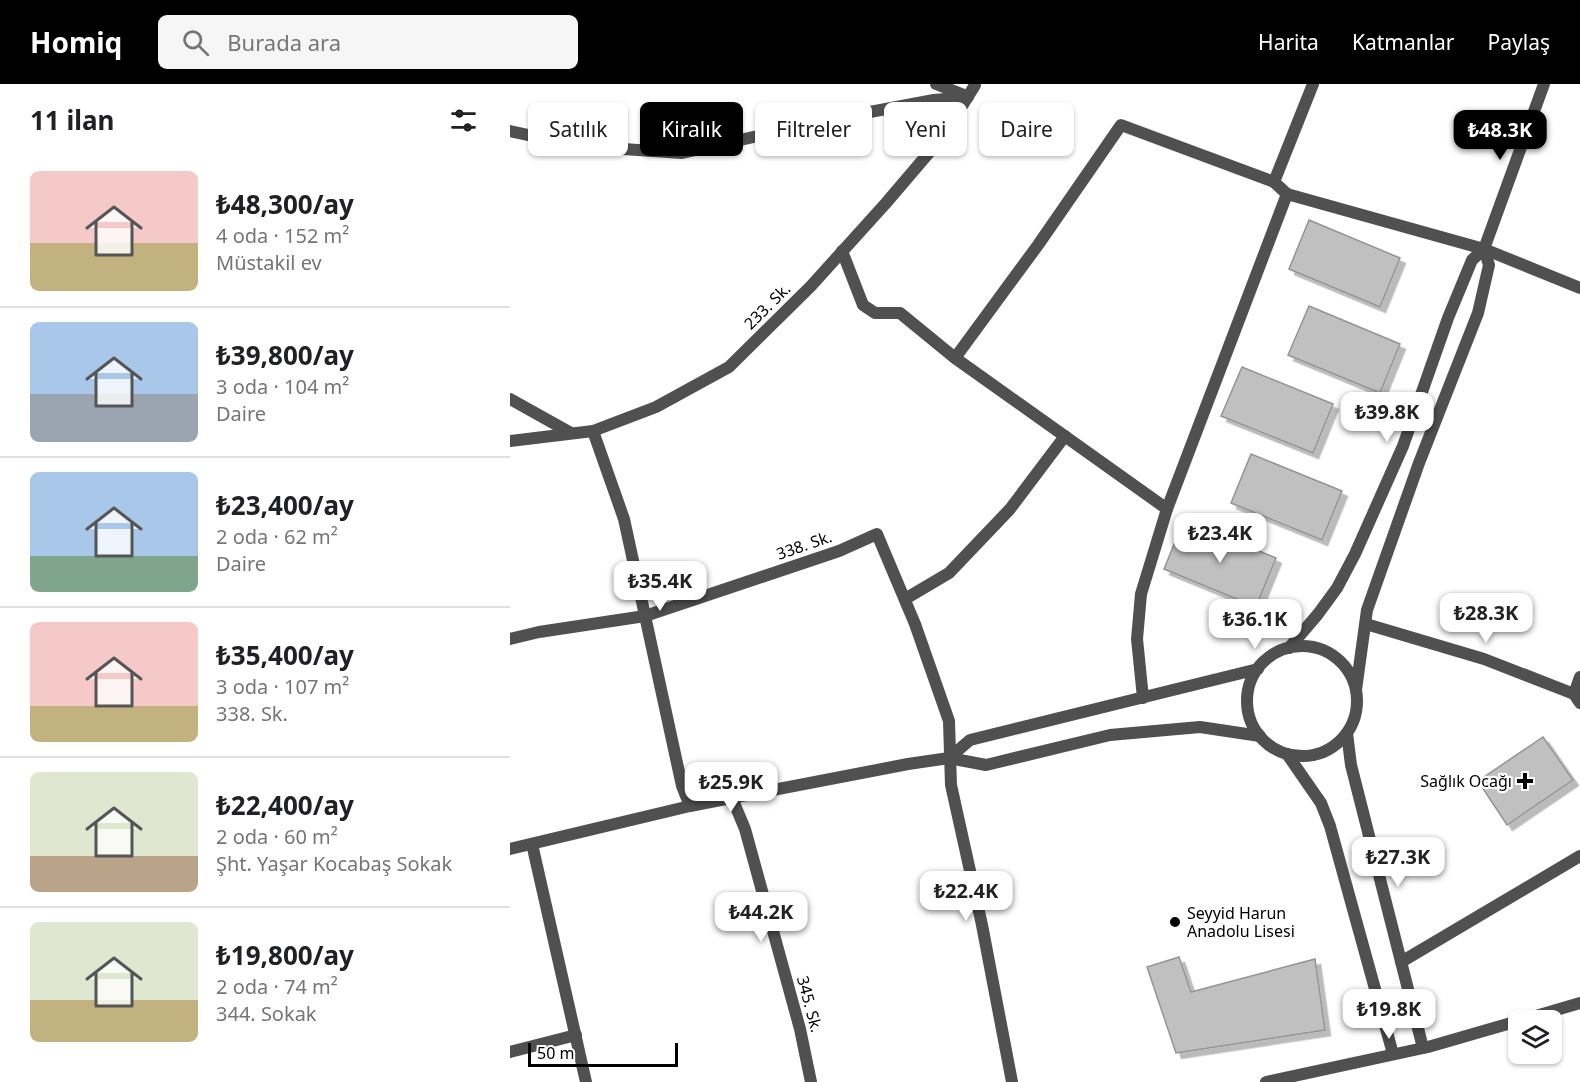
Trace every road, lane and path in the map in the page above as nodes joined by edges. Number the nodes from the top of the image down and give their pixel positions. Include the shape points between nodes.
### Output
1 (936, 84) edge
2 (976, 84) edge
3 (1313, 84) edge
4 (1544, 84) edge
5 (968, 97) junction
6 (510, 131) edge
7 (1274, 182) junction
8 (1287, 194) junction
9 (1484, 249) junction
10 (842, 251) junction
11 (1580, 288) edge
12 (955, 358) junction
13 (510, 399) edge
14 (593, 431) junction
15 (571, 433) junction
16 (1065, 436) junction
17 (510, 441) edge
18 (1167, 509) junction
19 (904, 599) junction
20 (645, 616) junction
21 (1366, 624) junction
22 (510, 639) edge
23 (1289, 648) junction
24 (1258, 669) junction
25 (1580, 677) edge
26 (1356, 690) junction
27 (1143, 698) junction
28 (1577, 699) edge
29 (1347, 733) junction
30 (1260, 736) junction
31 (1287, 754) junction
32 (949, 759) junction
33 (732, 798) junction
34 (690, 806) junction
35 (531, 843) junction
36 (510, 849) edge
37 (1580, 856) edge
38 (1401, 962) junction
39 (1580, 1003) edge
40 (1557, 1010) edge
41 (1508, 1024) edge
42 (576, 1035) junction
43 (1423, 1048) junction
44 (510, 1053) edge
45 (1393, 1054) junction
46 (586, 1082) edge
47 (812, 1082) edge
48 (1012, 1082) edge
49 (1266, 1082) edge

1 - 5 street
2 - 5 street, 233. Sk.
3 - 7 street
4 - 9 street
5 - 6 street via 854,115 682,153 579,146
5 - 10 street, 233. Sk. via 944,135
7 - 8 street
7 - 12 street via 1121,125
8 - 9 street
8 - 18 street
9 - 11 street
9 - 21 street via 1490,265 1478,313 1419,463 1367,610
9 - 23 street via 1472,260 1403,446 1355,554 1324,606
10 - 12 street via 863,305 875,313 900,314
10 - 14 street, 233. Sk. via 729,367 656,407
12 - 16 street
13 - 15 street
14 - 15 street, 233. Sk.
14 - 20 street via 624,519
15 - 17 street, 233. Sk.
16 - 18 street
16 - 19 street via 1010,509 949,573
18 - 27 street via 1141,594 1137,639
19 - 20 street, 338. Sk. via 877,534 839,551
19 - 32 street, 338. Sk. via 949,721
20 - 22 street, 338. Sk.
20 - 34 street via 682,786
21 - 26 street
21 - 28 street via 1484,659
23 - 24 street via 1269,657
23 - 26 street via 1311,647 1332,655 1348,670
24 - 27 street
24 - 30 street via 1250,684 1247,706
25 - 28 street
26 - 29 street via 1356,712
27 - 32 street via 970,740
29 - 31 street via 1320,753
29 - 38 street via 1351,765
30 - 31 street
30 - 32 street via 1200,728 1110,735 987,765
31 - 45 street via 1321,803 1330,826
32 - 33 street
32 - 48 street, 338. Sk. via 951,785
33 - 34 street
33 - 47 street, 345. Sk. via 746,829
34 - 35 street
35 - 36 street
35 - 42 street
37 - 38 street
38 - 43 street
39 - 40 street
41 - 43 street
42 - 44 street
42 - 46 street
43 - 45 street
45 - 49 street

